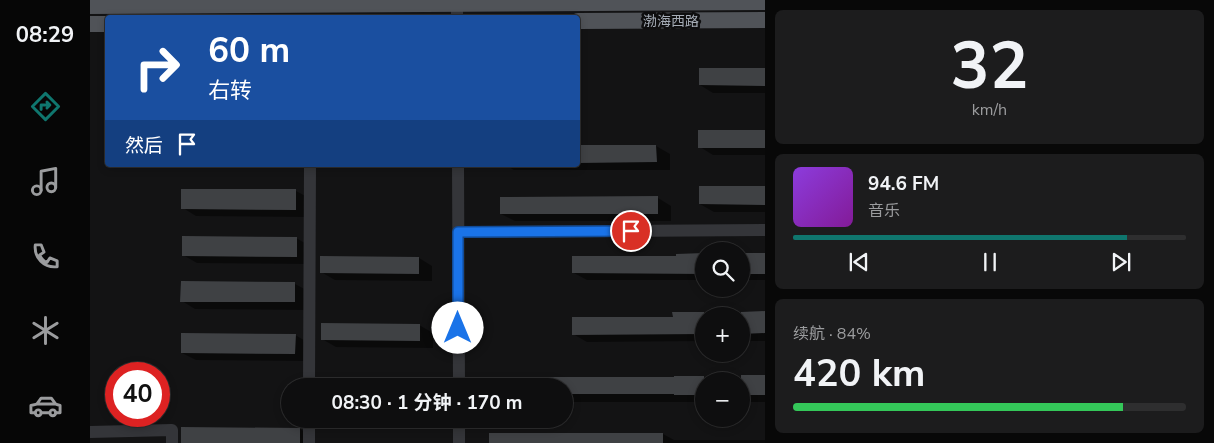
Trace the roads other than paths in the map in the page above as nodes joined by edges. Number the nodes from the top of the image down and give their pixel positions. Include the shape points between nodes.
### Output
1 (765, 2) edge
2 (90, 6) edge
3 (457, 7) edge
4 (765, 20) edge
5 (580, 21) edge
6 (90, 24) edge
7 (105, 24) edge
8 (310, 167) edge
9 (458, 167) edge
10 (765, 230) edge
11 (458, 232) junction
12 (310, 378) edge
13 (458, 378) edge
14 (310, 428) edge
15 (459, 428) edge
16 (90, 432) edge
17 (172, 443) edge
18 (310, 443) edge
19 (459, 443) edge

1 - 3 main road, 渤海西路
2 - 3 main road, 渤海西路
4 - 5 main road, 渤海西路
6 - 7 main road
8 - 12 street
9 - 11 street
10 - 11 street
11 - 13 street
14 - 18 street
15 - 19 street
16 - 17 street via 172,430

